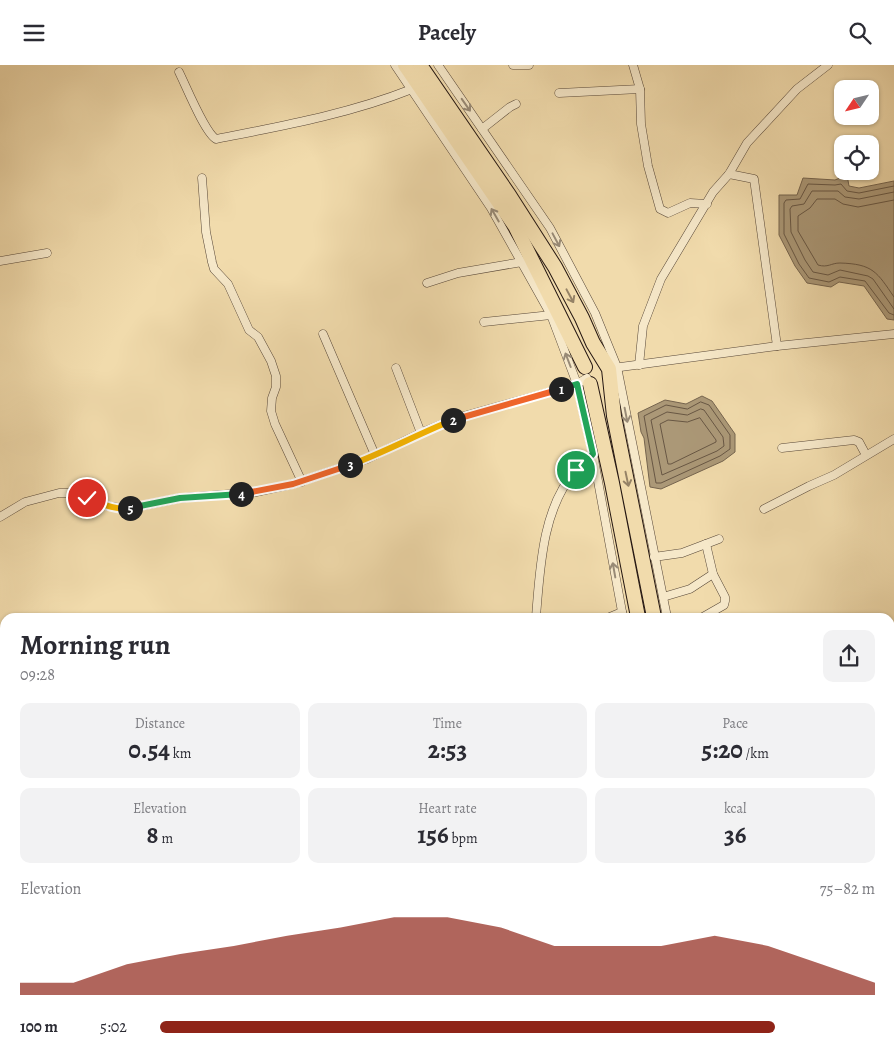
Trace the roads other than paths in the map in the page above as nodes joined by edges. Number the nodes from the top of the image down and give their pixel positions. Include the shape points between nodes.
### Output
1 (394, 65) edge
2 (405, 65) edge
3 (420, 65) edge
4 (438, 65) edge
5 (513, 65) edge
6 (529, 65) edge
7 (633, 65) edge
8 (828, 65) edge
9 (178, 71) dead end
10 (412, 89) junction
11 (640, 89) junction
12 (559, 93) dead end
13 (516, 104) dead end
14 (482, 129) junction
15 (729, 174) junction
16 (202, 178) dead end
17 (707, 204) junction
18 (47, 253) dead end
19 (0, 261) edge
20 (522, 262) junction
21 (427, 283) dead end
22 (551, 315) junction
23 (484, 322) dead end
24 (323, 334) dead end
25 (894, 334) edge
26 (777, 346) junction
27 (639, 365) junction
28 (396, 368) dead end
29 (609, 369) junction
30 (585, 378) junction
31 (421, 433) junction
32 (894, 439) edge
33 (782, 448) dead end
34 (593, 454) junction
35 (375, 455) junction
36 (866, 455) junction
37 (302, 482) junction
38 (764, 509) dead end
39 (0, 517) edge
40 (719, 539) dead end
41 (706, 544) junction
42 (654, 557) junction
43 (713, 574) junction
44 (663, 597) junction
45 (536, 613) edge
46 (622, 613) edge
47 (637, 613) edge
48 (653, 613) edge
49 (666, 613) edge
50 (710, 613) edge

1 - 10 street
2 - 30 highway via 515,226
3 -> 29 highway via 555,267
4 -> 14 street
5 - 6 street
7 - 11 street
8 - 15 street via 797,89 747,143
9 - 10 street via 210,135 216,139 320,119
20 -> 10 street via 491,208
11 - 12 street
11 - 17 street via 648,165 660,209 668,213 690,203
13 - 14 street
14 -> 29 street via 550,228 595,313
15 - 17 street
15 - 26 street via 754,179
16 - 37 street via 206,231 214,269 228,284 249,330 258,337 271,361 276,387 271,411
17 - 27 street via 661,279 643,326
18 - 19 street
20 - 21 street via 458,273
20 - 22 street
22 - 23 street
30 -> 22 street
24 - 35 street
25 - 26 street
26 - 27 street
27 - 29 street
28 - 31 street
29 - 30 highway via 600,385
29 - 30 highway via 592,361
29 -> 42 street
29 -> 48 highway via 614,416
30 - 31 street
30 - 34 street
30 - 47 highway via 612,483
31 - 35 street
32 - 36 street
33 - 36 street via 854,440 859,442
34 - 45 street via 576,470 553,510 539,576
46 -> 34 street
35 - 37 street
36 - 38 street via 834,475
37 - 39 street via 256,492 180,498 126,509 108,506 76,493 59,493 25,502
40 - 41 street
41 - 42 street via 682,553
41 - 43 street
42 - 44 street
43 - 44 street via 690,589
43 - 50 street via 725,601
44 - 49 street

